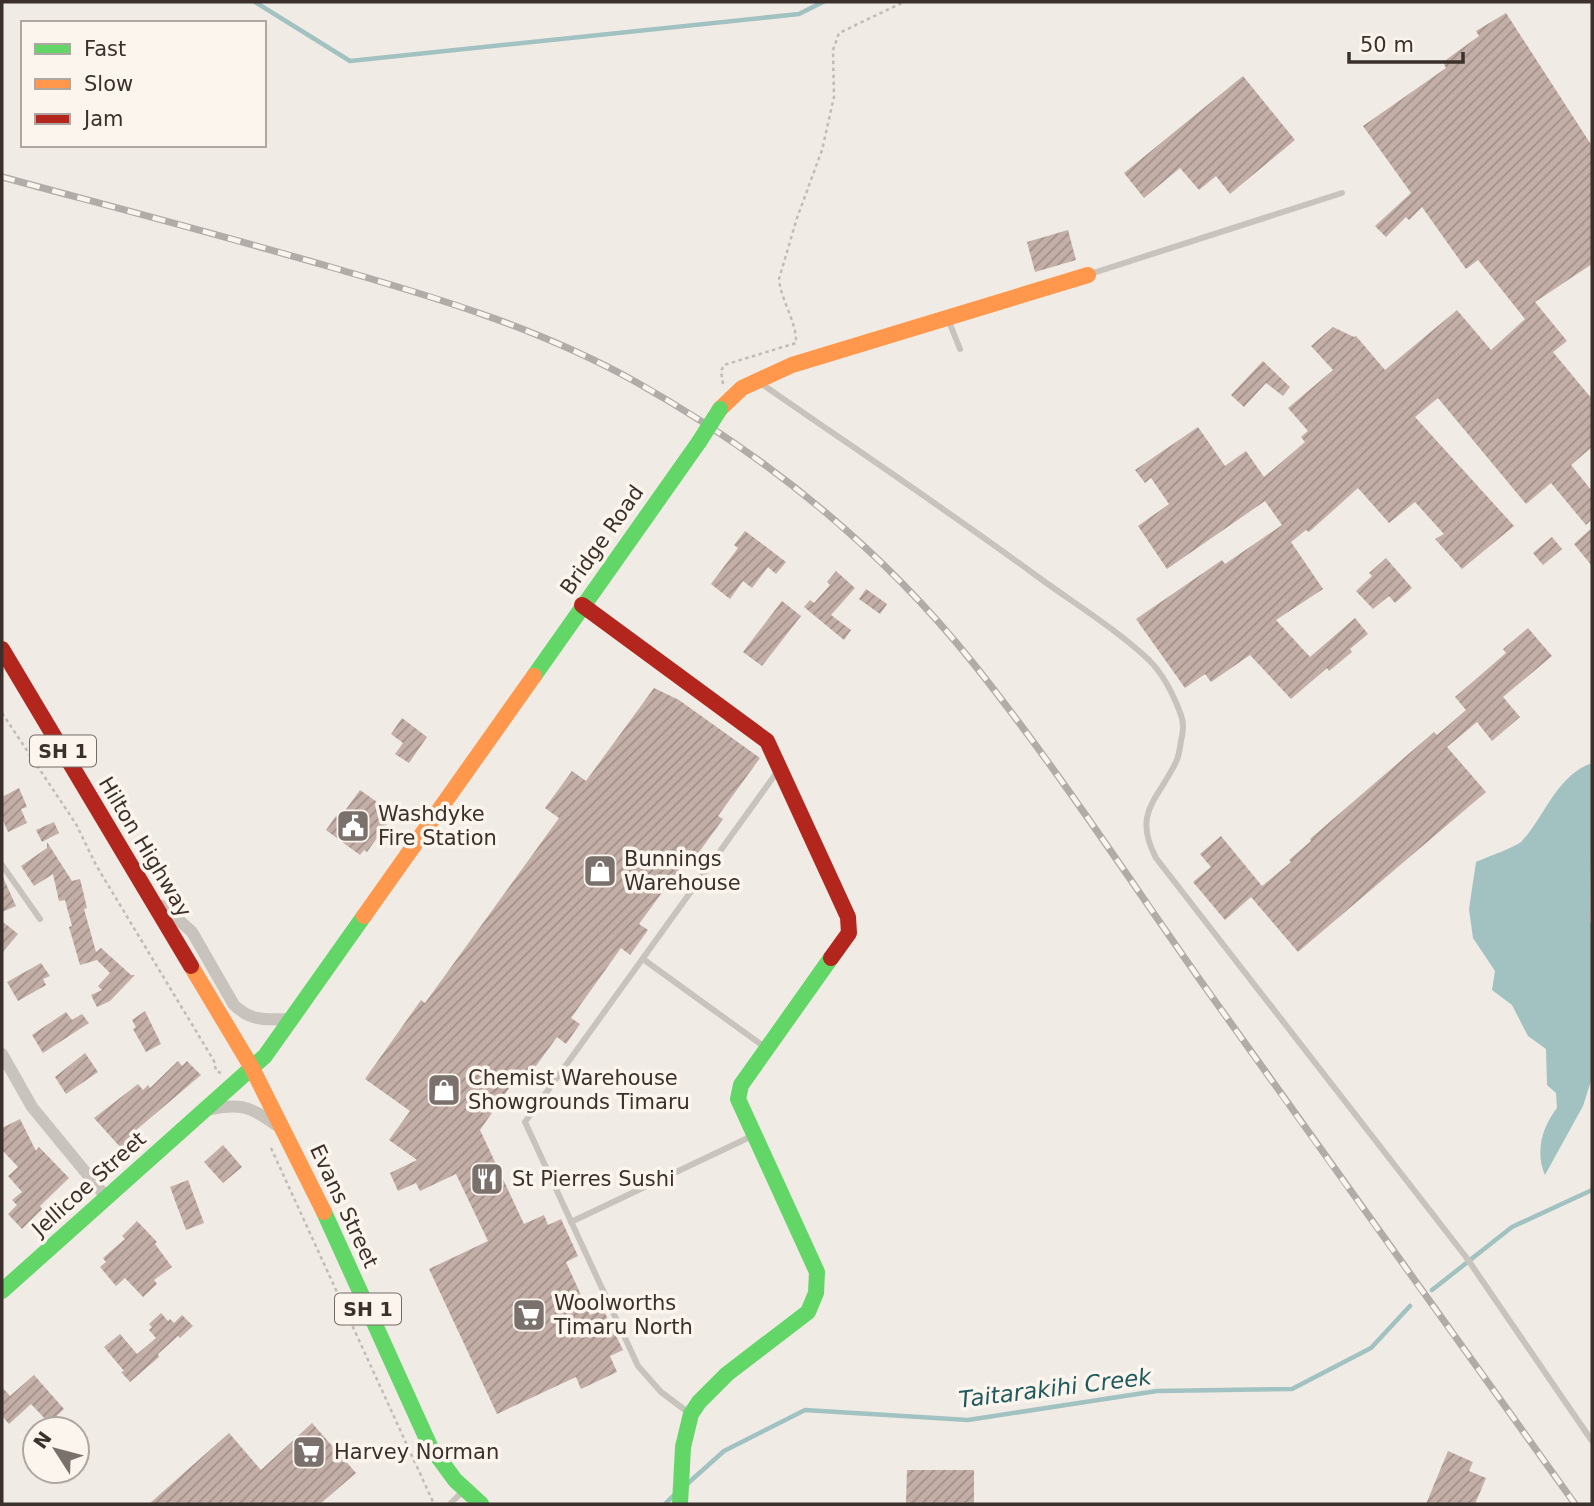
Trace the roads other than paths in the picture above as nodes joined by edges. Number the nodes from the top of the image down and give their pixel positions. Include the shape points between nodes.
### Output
1 (1342, 193) dead end
2 (1088, 275) joint
3 (948, 317) junction
4 (960, 349) dead end
5 (758, 381) junction
6 (582, 605) junction
7 (2, 649) edge
8 (779, 768) junction
9 (2, 864) edge
10 (149, 894) junction
11 (40, 919) dead end
12 (643, 959) junction
13 (292, 1019) junction
14 (766, 1049) junction
15 (2, 1054) edge
16 (252, 1068) junction
17 (204, 1110) junction
18 (285, 1131) junction
19 (754, 1135) junction
20 (106, 1197) junction
21 (571, 1222) junction
22 (2, 1291) edge
23 (691, 1414) junction
24 (1592, 1441) edge
25 (465, 1489) junction
26 (450, 1504) edge
27 (481, 1504) edge
28 (680, 1504) edge

1 - 2 lane
2 - 3 main road, Bridge Road
3 - 4 lane
3 - 5 main road, Bridge Road via 792,365
5 - 6 main road, Bridge Road, bridge via 720,409
5 - 24 lane via 955,516 1150,661 1183,719 1177,761 1154,795 1146,820 1156,859 1466,1256
6 - 8 main road via 767,741
6 - 13 main road, Bridge Road
7 - 10 main road, Hilton Highway / SH 1
8 - 12 lane
8 - 14 main road via 848,917 849,933
9 - 11 lane
10 - 13 street via 191,932 234,1005 244,1014
10 - 16 main road, Hilton Highway / SH 1
12 - 14 lane
12 - 21 lane via 525,1122
13 - 16 main road, Bridge Road
14 - 19 main road via 741,1085 738,1099
15 - 20 street via 32,1107
16 - 17 main road, Jellicoe Street
16 - 18 main road, Evans Street / SH 1
17 - 18 street via 247,1107
17 - 20 main road, Jellicoe Street
18 - 25 main road, Evans Street / SH 1 via 430,1446
19 - 21 lane
19 - 23 main road via 817,1272 816,1293 808,1312 703,1395
20 - 22 main road, Jellicoe Street
21 - 23 lane via 638,1366 661,1392
23 - 28 main road via 684,1436
25 - 26 lane
25 - 27 main road, Evans Street / SH 1

